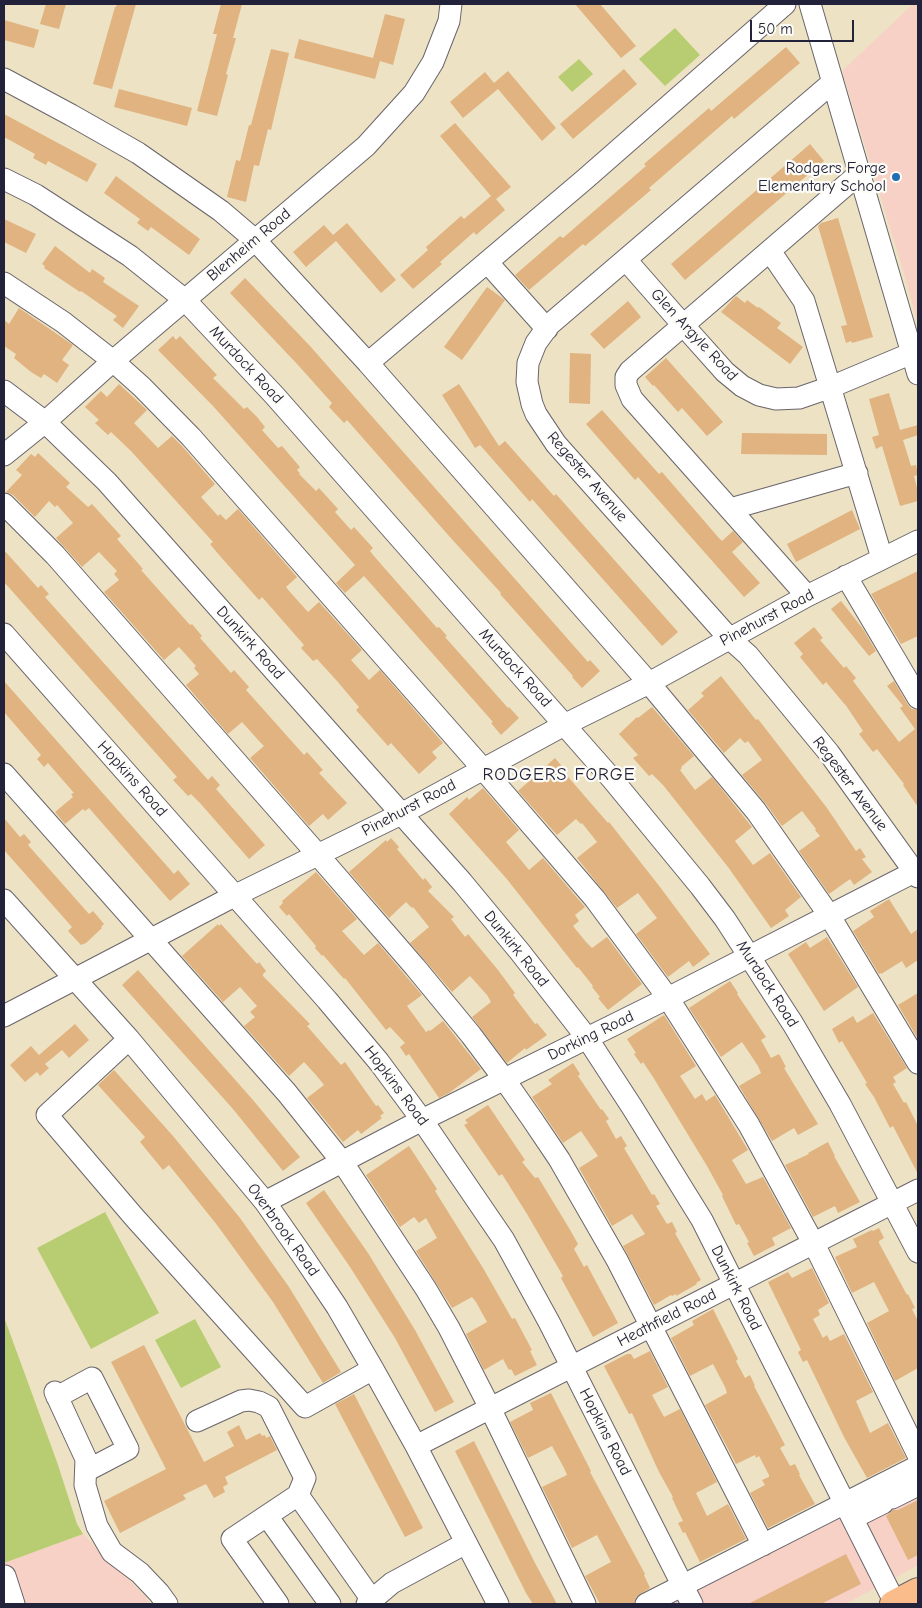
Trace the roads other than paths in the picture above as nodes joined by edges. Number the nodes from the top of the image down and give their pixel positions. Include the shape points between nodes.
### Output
1 (451, 4) edge
2 (785, 4) edge
3 (810, 4) edge
4 (4, 79) edge
5 (833, 82) junction
6 (860, 173) junction
7 (4, 180) edge
8 (255, 240) junction
9 (770, 251) junction
10 (626, 260) junction
11 (487, 262) junction
12 (4, 283) edge
13 (185, 300) junction
14 (683, 326) junction
15 (547, 329) junction
16 (912, 352) junction
17 (113, 361) junction
18 (368, 363) junction
19 (918, 374) edge
20 (831, 387) junction
21 (4, 391) edge
22 (44, 422) junction
23 (4, 455) edge
24 (857, 473) junction
25 (4, 504) edge
26 (730, 509) junction
27 (918, 540) edge
28 (882, 558) junction
29 (846, 576) junction
30 (807, 596) junction
31 (4, 634) edge
32 (729, 638) junction
33 (649, 683) junction
34 (918, 698) edge
35 (566, 724) junction
36 (484, 769) junction
37 (4, 774) edge
38 (402, 814) junction
39 (318, 855) junction
40 (917, 873) edge
41 (236, 896) junction
42 (4, 900) edge
43 (829, 915) junction
44 (152, 940) junction
45 (749, 956) junction
46 (74, 980) junction
47 (668, 998) junction
48 (4, 1016) edge
49 (587, 1038) junction
50 (129, 1039) junction
51 (918, 1063) edge
52 (504, 1079) junction
53 (422, 1120) junction
54 (343, 1163) junction
55 (918, 1190) edge
56 (265, 1202) junction
57 (893, 1203) junction
58 (814, 1243) junction
59 (918, 1252) edge
60 (733, 1284) junction
61 (652, 1326) junction
62 (572, 1366) junction
63 (373, 1369) junction
64 (305, 1407) junction
65 (490, 1408) junction
66 (197, 1421) dead end
67 (276, 1421) junction
68 (416, 1446) junction
69 (918, 1470) edge
70 (86, 1471) junction
71 (298, 1494) junction
72 (849, 1511) junction
73 (267, 1516) junction
74 (466, 1543) junction
75 (763, 1545) junction
76 (5, 1576) edge
77 (918, 1591) edge
78 (688, 1595) edge
79 (370, 1602) edge
80 (14, 1604) edge
81 (166, 1604) edge
82 (278, 1604) edge
83 (330, 1604) edge
84 (498, 1604) edge
85 (585, 1604) edge
86 (646, 1604) edge
87 (894, 1604) edge

1 - 8 street, Blenheim Road via 442,41 414,93 366,146
2 - 11 street
3 - 5 street
4 - 8 street via 138,153 221,211
5 - 6 street
5 - 10 street, Regester Avenue
6 - 9 street
6 - 16 street
7 - 13 street, Murdock Road via 36,195 130,256
8 - 13 street, Blenheim Road
8 - 18 street
9 - 14 street
9 - 20 street via 804,301
10 - 14 street, Glen Argyle Road
10 - 15 street, Regester Avenue
11 - 15 street
11 - 18 street
12 - 17 street via 63,322
13 - 17 street, Blenheim Road
13 - 35 street, Murdock Road via 275,396
14 - 20 street, Glen Argyle Road via 725,372 759,395 776,399 799,398
14 - 26 street via 630,371 626,385 632,398
15 - 32 street, Regester Avenue via 536,343 527,372 532,404 540,419 556,444
16 - 19 street
16 - 20 street, Glen Argyle Road
17 - 22 street, Blenheim Road
17 - 36 street via 190,437
18 - 33 street
20 - 24 street
21 - 22 street, Dunkirk Road
22 - 23 street, Blenheim Road
22 - 38 street, Dunkirk Road via 106,482
24 - 26 street
24 - 28 street
25 - 39 street via 55,555
26 - 30 street
27 - 28 street, Pinehurst Road
28 - 29 street, Pinehurst Road
29 - 30 street, Pinehurst Road
29 - 34 street
30 - 32 street, Pinehurst Road
31 - 41 street, Hopkins Road
32 - 33 street, Pinehurst Road
32 - 40 street, Regester Avenue via 748,655 829,754
33 - 35 street, Pinehurst Road
33 - 43 street via 756,812
35 - 36 street, Pinehurst Road
35 - 45 street, Murdock Road via 700,886
36 - 38 street, Pinehurst Road
36 - 47 street via 595,899
37 - 44 street
38 - 39 street, Pinehurst Road
38 - 49 street, Dunkirk Road via 520,952
39 - 41 street, Pinehurst Road
39 - 52 street via 415,967
40 - 43 street, Dorking Road
41 - 44 street, Pinehurst Road
41 - 53 street, Hopkins Road via 379,1062
42 - 46 street, Overbrook Road
43 - 45 street, Dorking Road
43 - 51 street
44 - 46 street, Pinehurst Road
44 - 54 street via 287,1093
45 - 47 street, Dorking Road
45 - 57 street, Murdock Road via 831,1088
46 - 48 street, Pinehurst Road
46 - 50 street, Overbrook Road
47 - 49 street, Dorking Road
47 - 58 street via 749,1125
49 - 52 street, Dorking Road
49 - 60 street, Dunkirk Road via 702,1220
50 - 56 street, Overbrook Road
50 - 64 street via 48,1115 134,1217
52 - 53 street, Dorking Road
52 - 61 street via 582,1198
53 - 54 street, Dorking Road
53 - 62 street, Hopkins Road via 504,1240
54 - 56 street, Dorking Road
54 - 65 street via 426,1289
55 - 57 street, Heathfield Road
56 - 63 street, Overbrook Road via 337,1307
57 - 58 street, Heathfield Road
57 - 59 street, Murdock Road
58 - 60 street, Heathfield Road
58 - 69 street
60 - 61 street, Heathfield Road
60 - 72 street, Dunkirk Road
61 - 62 street, Heathfield Road
61 - 75 street
62 - 65 street, Heathfield Road
62 - 78 street, Hopkins Road
63 - 64 street
63 - 68 street, Overbrook Road
64 - 67 street
65 - 68 street, Heathfield Road
65 - 85 street
66 - 67 street via 249,1400 268,1407
67 - 71 street via 305,1478
68 - 74 street, Overbrook Road
69 - 72 street
69 - 72 street via 888,1500
70 - 70 street via 86,1459 56,1394 92,1378 128,1449
70 - 81 street via 85,1485 97,1526 106,1543 112,1552 140,1573
71 - 73 street
71 - 79 street
72 - 75 street
72 - 87 street, Dunkirk Road
73 - 82 street via 232,1539
73 - 83 street
74 - 79 street via 392,1583
74 - 84 street, Overbrook Road
75 - 78 street
76 - 80 street
77 - 87 main road
78 - 86 street

